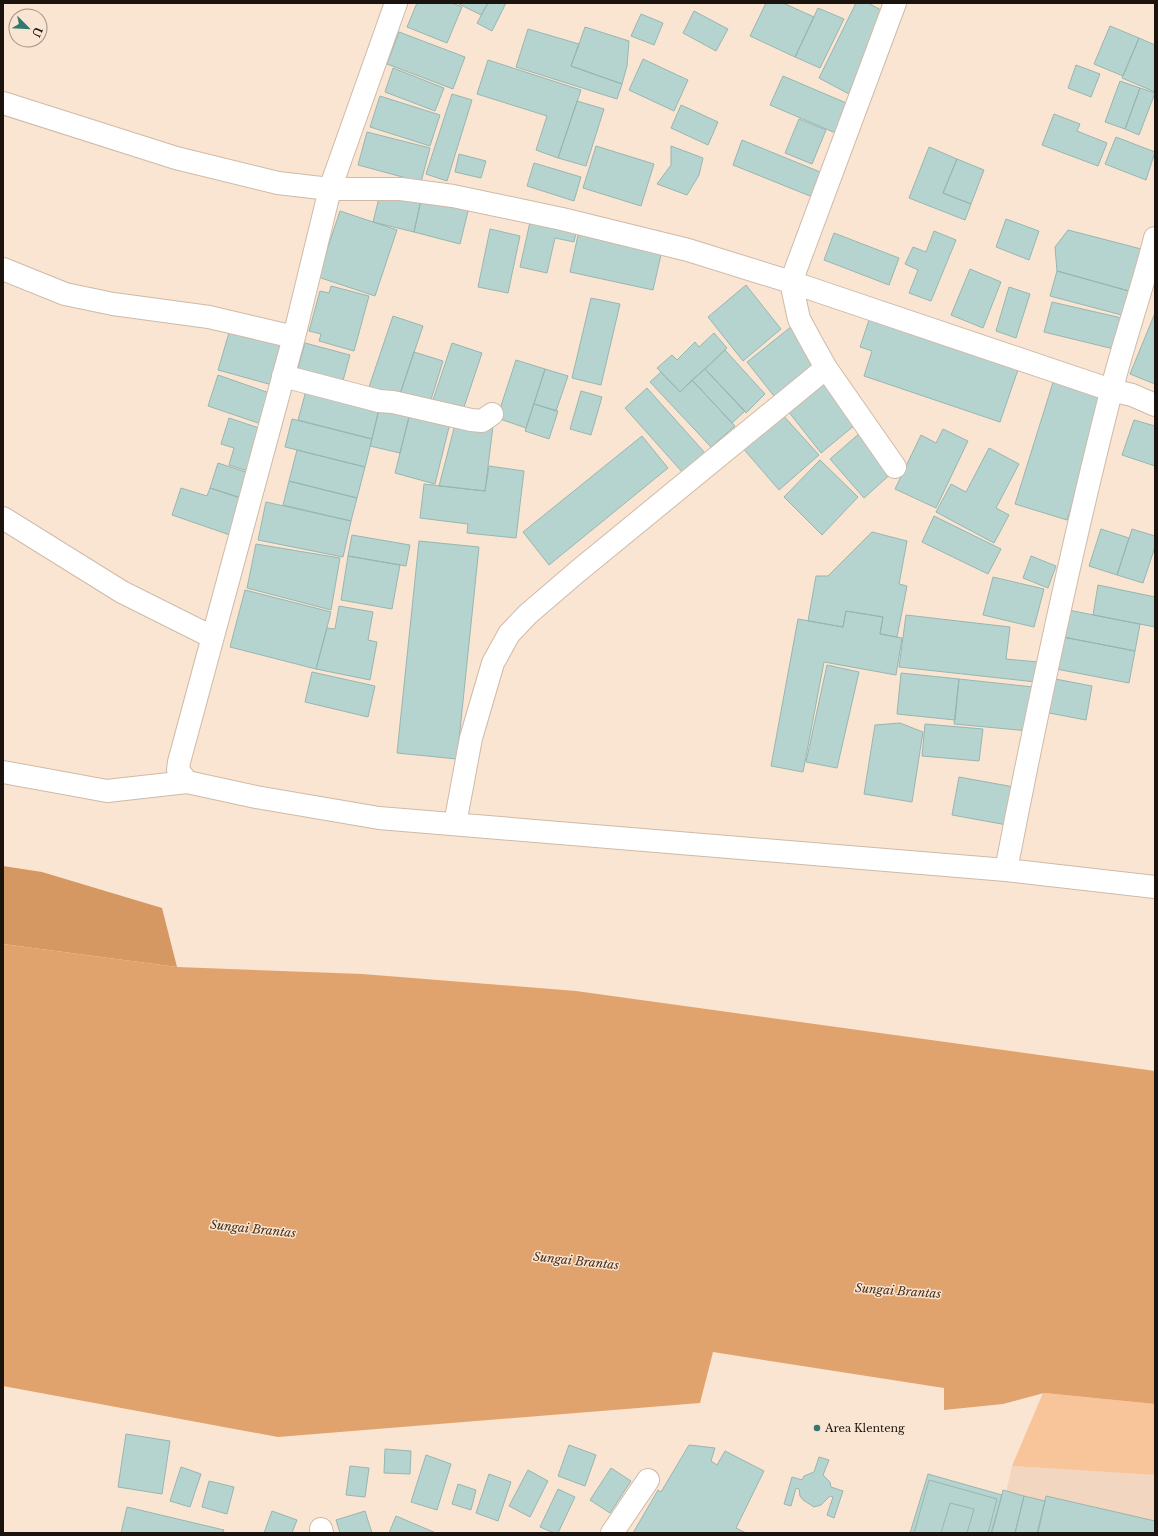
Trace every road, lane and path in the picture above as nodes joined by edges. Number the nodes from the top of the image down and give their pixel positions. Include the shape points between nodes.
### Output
1 (396, 3) edge
2 (895, 3) edge
3 (3, 104) edge
4 (330, 189) junction
5 (1155, 238) edge
6 (3, 269) edge
7 (791, 282) junction
8 (294, 337) junction
9 (826, 368) junction
10 (283, 376) junction
11 (1111, 390) junction
12 (1155, 405) edge
13 (492, 414) dead end
14 (895, 467) dead end
15 (3, 518) edge
16 (212, 637) junction
17 (3, 772) edge
18 (187, 782) junction
19 (455, 824) junction
20 (1006, 870) junction
21 (1155, 887) edge
22 (648, 1480) dead end
23 (612, 1533) edge

1 - 4 street
2 - 7 street
3 - 4 street via 176,158 278,183
4 - 7 street via 401,189 453,196 681,248
4 - 8 street
5 - 11 street
6 - 8 street via 65,294 209,318
7 - 9 street via 800,319
7 - 11 street
8 - 10 street
9 - 14 street
9 - 19 street via 577,572 508,634 493,662 471,738
10 - 13 street via 379,402 393,402 472,420 482,421
10 - 16 street
11 - 12 street via 1132,395
11 - 20 street via 1043,683
15 - 16 street via 122,592
16 - 18 street via 179,762 178,770
17 - 18 street via 107,791
18 - 19 street via 256,797 379,818
19 - 20 street
20 - 21 street
22 - 23 street

